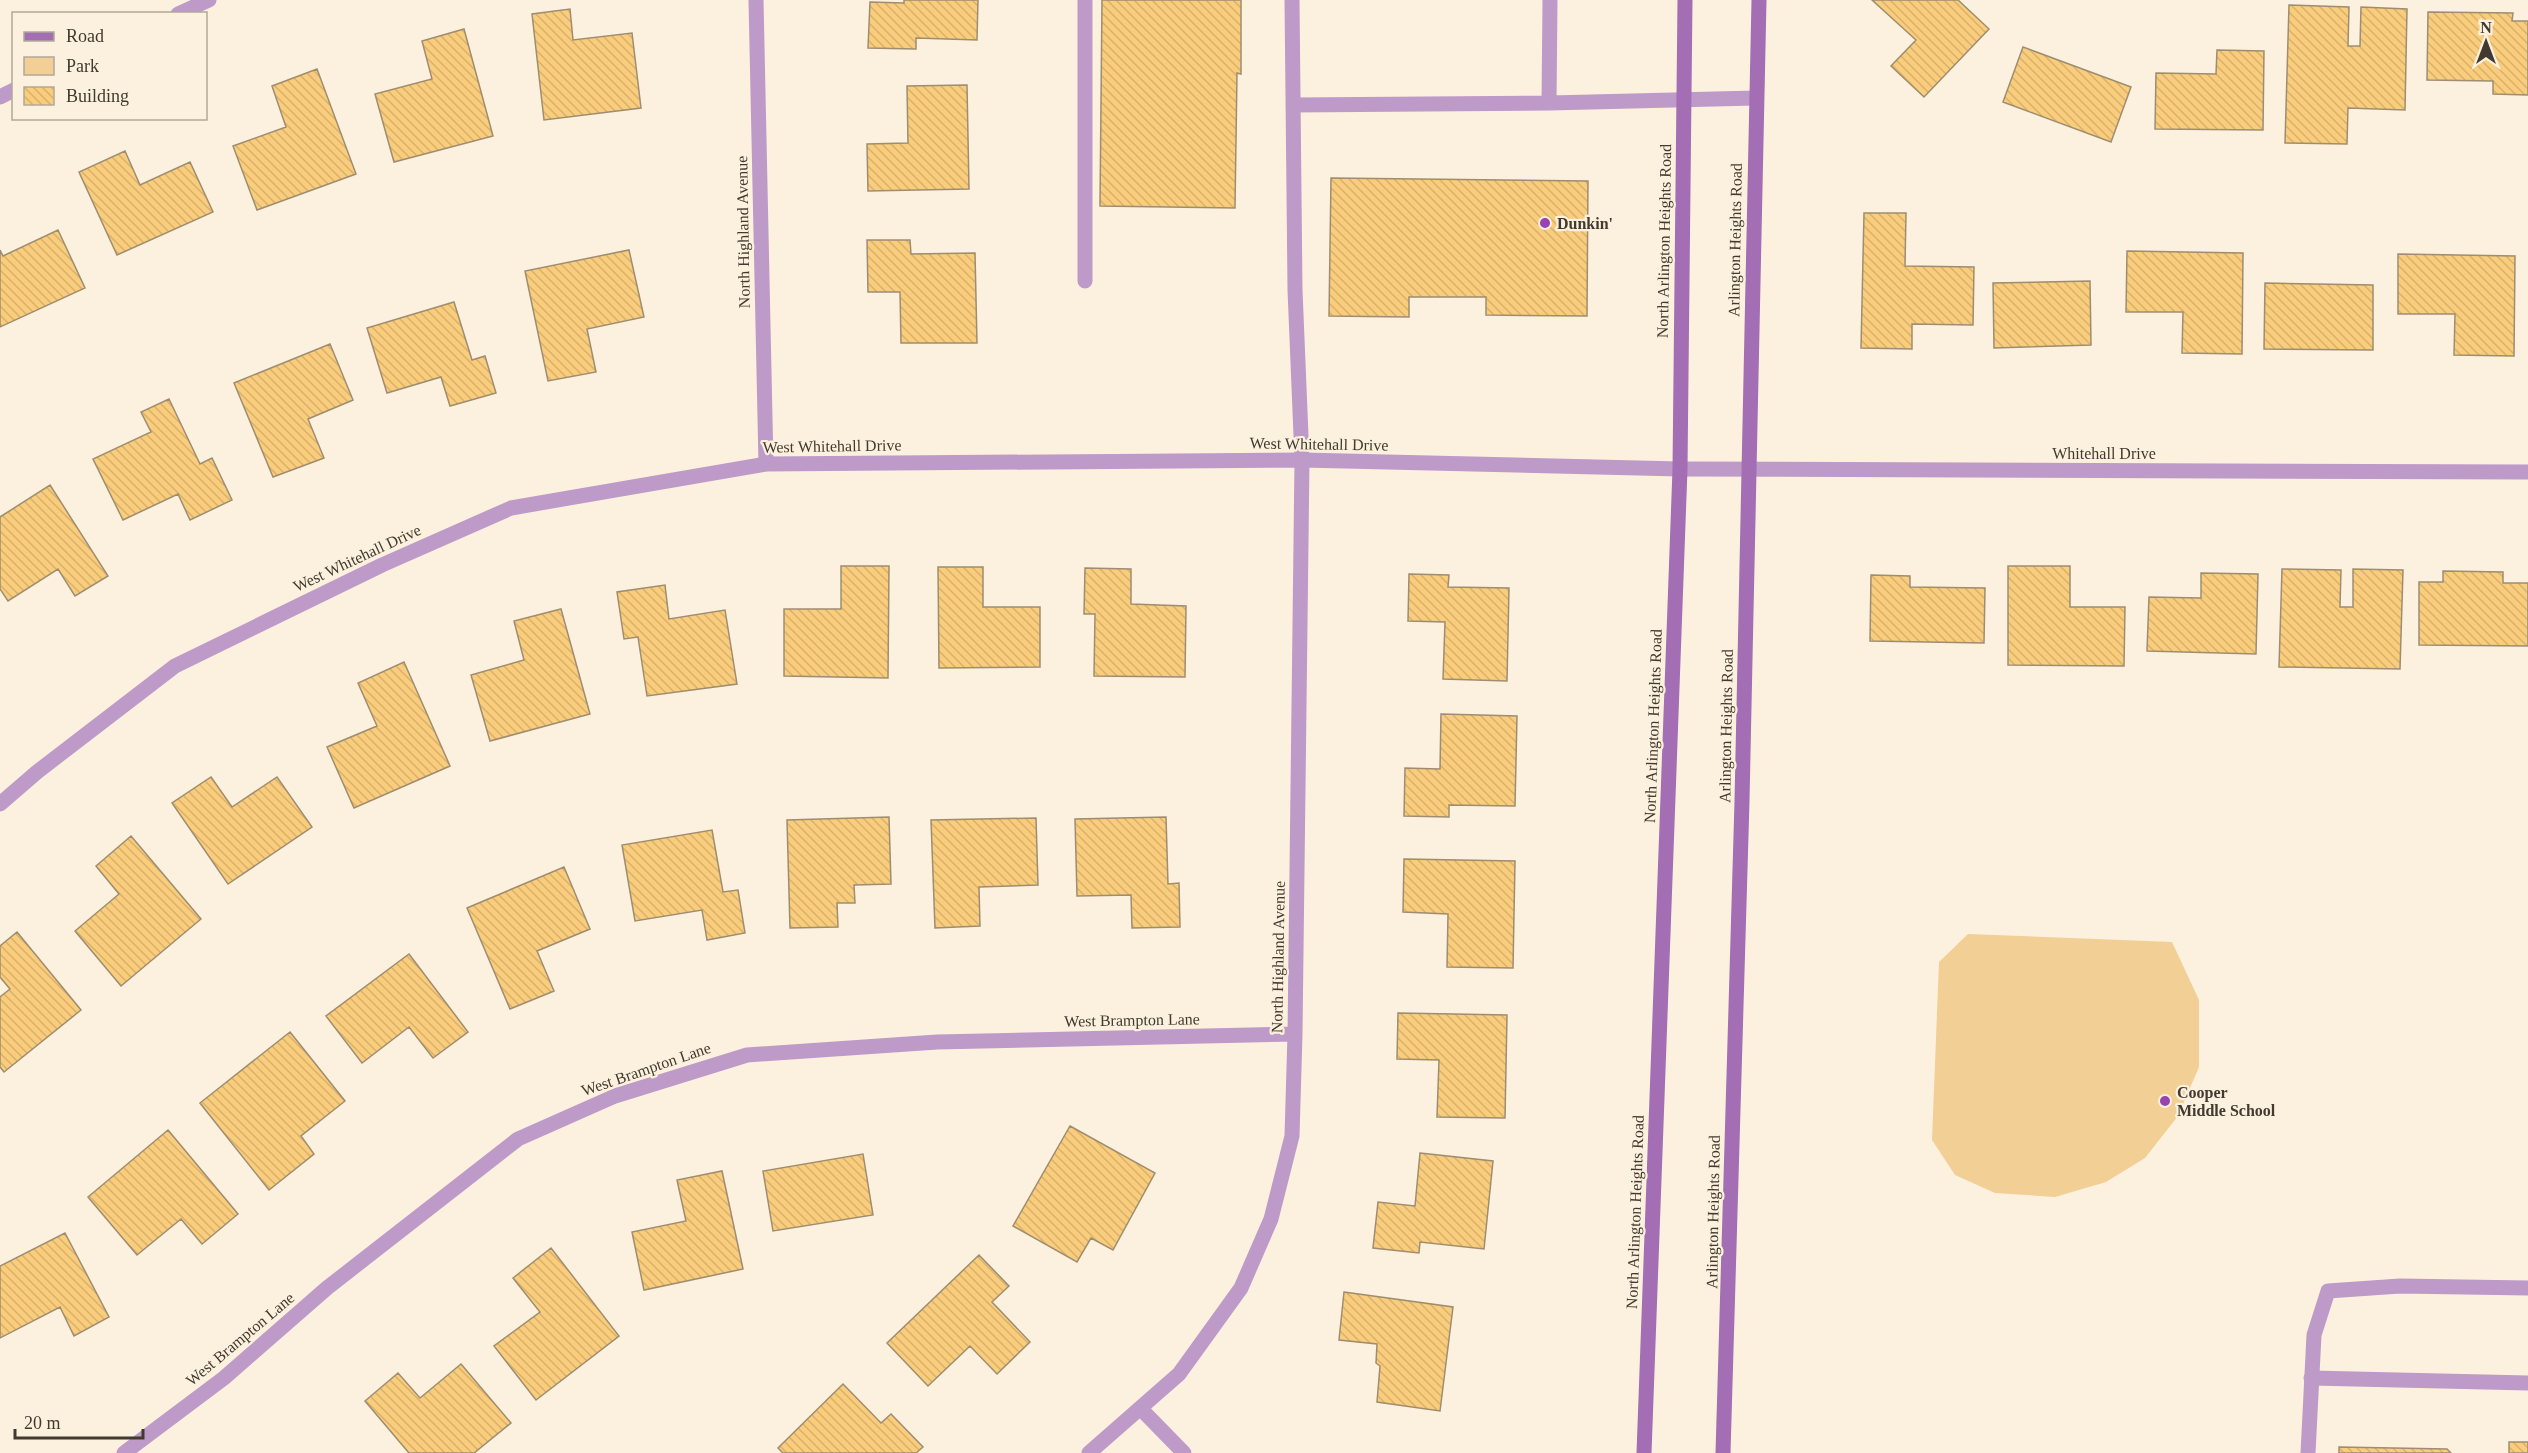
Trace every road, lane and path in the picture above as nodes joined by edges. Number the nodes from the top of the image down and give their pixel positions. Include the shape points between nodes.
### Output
1 (209, 0) edge
2 (756, 0) edge
3 (1085, 0) edge
4 (1292, 0) edge
5 (1550, 0) edge
6 (1685, 0) edge
7 (1758, 0) edge
8 (182, 12) edge
9 (1756, 98) junction
10 (1683, 99) junction
11 (1548, 103) junction
12 (1293, 105) junction
13 (1085, 281) dead end
14 (1302, 460) junction
15 (766, 464) junction
16 (1680, 469) junction
17 (1750, 469) junction
18 (2528, 472) edge
19 (0, 804) edge
20 (1295, 1034) junction
21 (2528, 1288) edge
22 (2311, 1378) junction
23 (2528, 1383) edge
24 (1140, 1408) junction
25 (124, 1453) edge
26 (1089, 1453) edge
27 (1184, 1453) edge
28 (1644, 1453) edge
29 (1723, 1453) edge
30 (2308, 1453) edge

1 - 8 street
2 - 15 street, North Highland Avenue
3 - 13 street
4 - 12 street, North Highland Avenue
5 - 11 street
6 - 10 main road, North Arlington Heights Road
7 - 9 main road, Arlington Heights Road
9 - 10 street
9 - 17 main road, Arlington Heights Road
10 - 11 street
10 - 16 main road, North Arlington Heights Road
11 - 12 street
12 - 14 street, North Highland Avenue
14 - 15 street, West Whitehall Drive
14 - 16 street, West Whitehall Drive
14 - 20 street, North Highland Avenue
15 - 19 street, West Whitehall Drive via 511,508 382,565 175,666
16 - 17 street, Whitehall Drive
16 - 28 main road, North Arlington Heights Road
17 - 18 street, Whitehall Drive
17 - 29 main road, Arlington Heights Road
20 - 24 street, North Highland Avenue via 1292,1136 1271,1219 1241,1288 1179,1374
20 - 25 street, West Brampton Lane via 937,1042 747,1055 615,1096 518,1139 327,1288 224,1378
21 - 22 street via 2400,1286 2328,1291 2314,1335
22 - 23 street
22 - 30 street
24 - 26 street, North Highland Avenue
24 - 27 street

